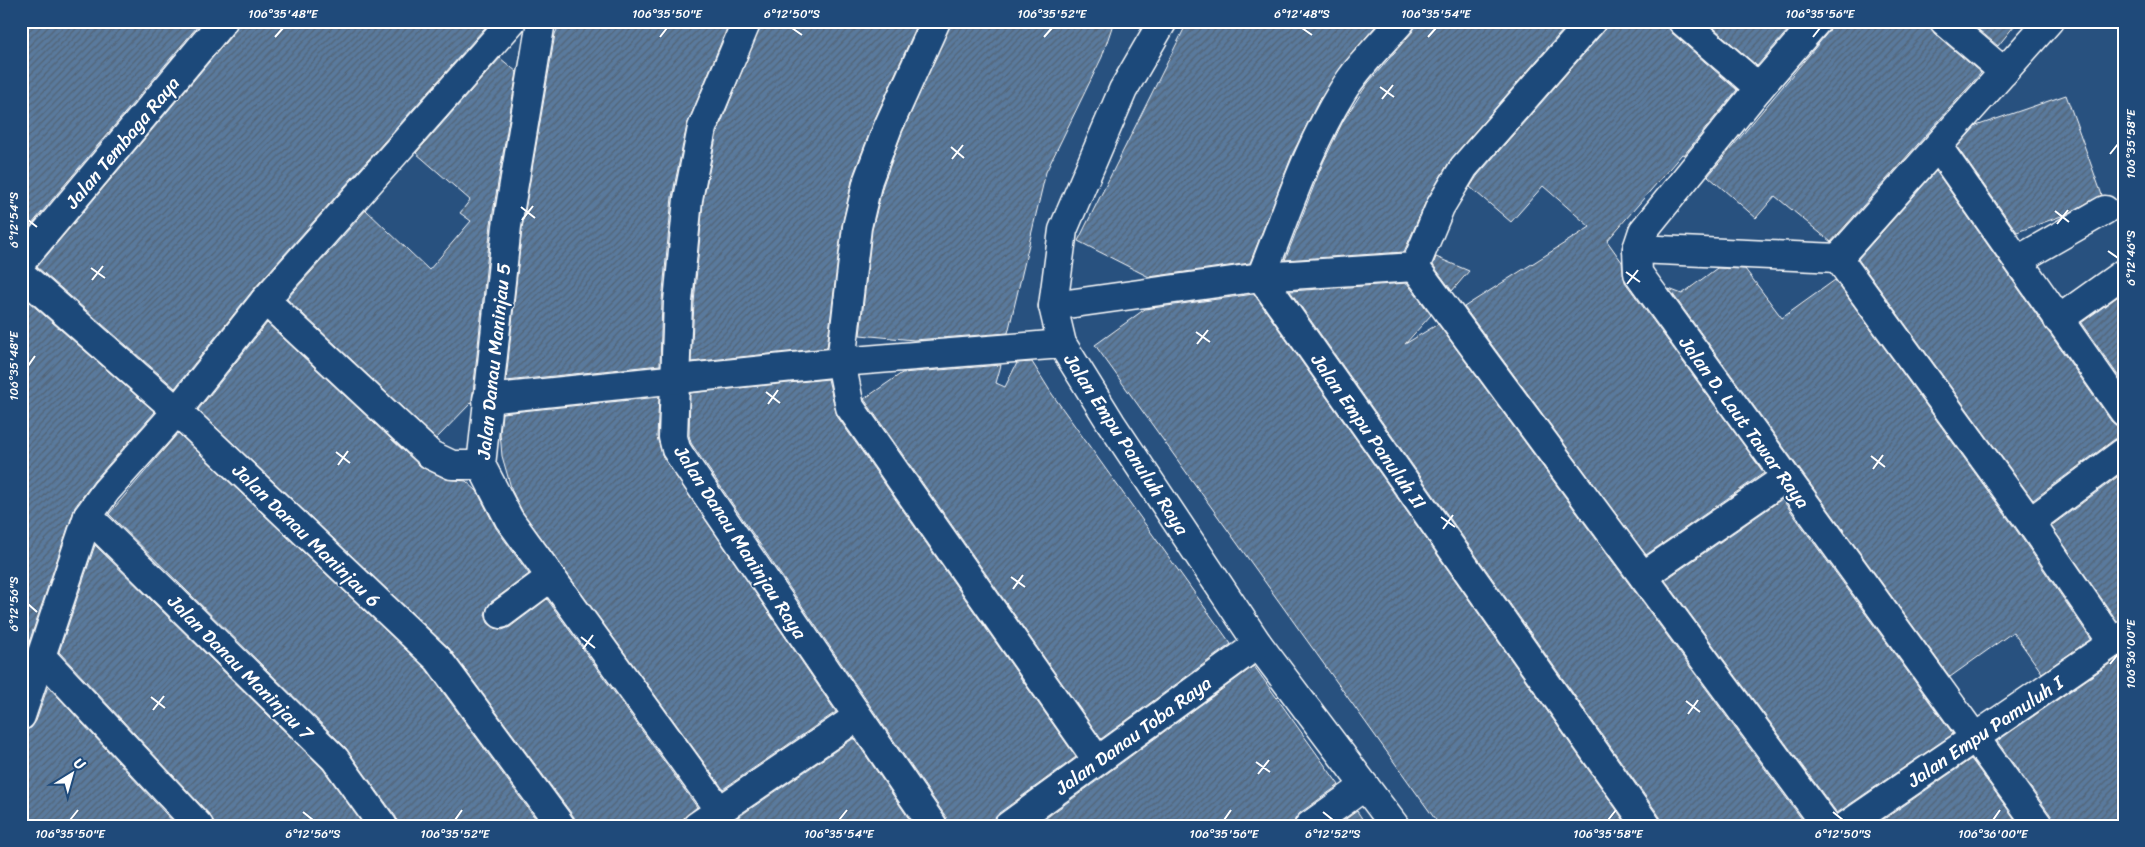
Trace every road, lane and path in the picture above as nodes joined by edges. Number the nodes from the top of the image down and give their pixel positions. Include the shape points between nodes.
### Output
1 (223, 21) edge
2 (512, 21) edge
3 (541, 21) edge
4 (748, 21) edge
5 (936, 21) edge
6 (1163, 21) edge
7 (1401, 21) edge
8 (1592, 21) edge
9 (1682, 21) edge
10 (1817, 21) edge
11 (1944, 21) edge
12 (2049, 21) edge
13 (2004, 72) junction
14 (1759, 88) junction
15 (1938, 148) junction
16 (2105, 210) dead end
17 (1637, 249) junction
18 (1838, 258) junction
19 (2018, 260) junction
20 (21, 262) edge
21 (1416, 266) junction
22 (2124, 273) edge
23 (21, 274) edge
24 (1261, 277) junction
25 (265, 300) junction
26 (1053, 306) junction
27 (2058, 320) junction
28 (1062, 344) junction
29 (841, 362) junction
30 (675, 379) junction
31 (487, 399) junction
32 (177, 411) junction
33 (2124, 412) edge
34 (2124, 452) edge
35 (481, 465) junction
36 (1785, 478) junction
37 (88, 516) junction
38 (2030, 522) junction
39 (1643, 576) junction
40 (551, 577) junction
41 (501, 614) dead end
42 (2118, 639) edge
43 (1258, 644) junction
44 (42, 657) junction
45 (21, 716) edge
46 (857, 717) junction
47 (1976, 737) junction
48 (1097, 760) junction
49 (1365, 786) junction
50 (719, 810) junction
51 (199, 826) edge
52 (383, 826) edge
53 (561, 826) edge
54 (697, 826) edge
55 (933, 826) edge
56 (1008, 826) edge
57 (1310, 826) edge
58 (1395, 826) edge
59 (1647, 826) edge
60 (1827, 826) edge
61 (1846, 826) edge
62 (2039, 826) edge

1 - 20 street, Jalan Tembaga Raya
2 - 25 street
3 - 31 street, Jalan Danau Maninjau 5 via 507,226
4 - 30 street, Jalan Danau Maninjau Raya via 702,128 688,199 678,302
5 - 29 street via 868,180 857,227
6 - 26 street, Jalan Empu Panuluh Raya via 1123,90 1063,230
7 - 24 street via 1354,77 1331,112
8 - 21 street via 1464,168 1440,208
9 - 14 street
10 - 14 street, Jalan D. Laut Tawar Raya
11 - 13 street
12 - 13 street
13 - 15 street
14 - 17 street, Jalan D. Laut Tawar Raya via 1643,231
15 - 18 street
15 - 19 street
16 - 19 street
17 - 18 street
17 - 36 street, Jalan D. Laut Tawar Raya via 1638,273 1643,282
18 - 38 street
19 - 27 street
21 - 24 street
21 - 39 street
22 - 27 street
23 - 32 street, Jalan Danau Maninjau 6
24 - 26 street
24 - 59 street, Jalan Empu Panuluh II
25 - 32 street
25 - 35 street via 431,455 452,465
26 - 28 street, Jalan Empu Panuluh Raya
27 - 33 street
28 - 29 street
28 - 43 street, Jalan Empu Panuluh Raya
29 - 30 street
29 - 48 street via 850,407
30 - 31 street
30 - 46 street, Jalan Danau Maninjau Raya via 673,436 676,449
31 - 35 street, Jalan Danau Maninjau 5
32 - 37 street
32 - 53 street, Jalan Danau Maninjau 6 via 438,659
34 - 38 street
35 - 40 street, Jalan Danau Maninjau 5 via 509,519
36 - 39 street
36 - 47 street, Jalan D. Laut Tawar Raya
37 - 44 street
37 - 52 street, Jalan Danau Maninjau 7 via 335,759
38 - 42 street
39 - 60 street
40 - 41 street
40 - 50 street, Jalan Danau Maninjau 5
42 - 47 street, Jalan Empu Pamuluh I
43 - 48 street, Jalan Danau Toba Raya
43 - 49 street, Jalan Empu Panuluh Raya
44 - 45 street
44 - 51 street
46 - 50 street
46 - 55 street, Jalan Danau Maninjau Raya
47 - 61 street, Jalan Empu Pamuluh I
47 - 62 street, Jalan D. Laut Tawar Raya
48 - 56 street, Jalan Danau Toba Raya
49 - 57 street
49 - 58 street, Jalan Empu Panuluh Raya
50 - 54 street

